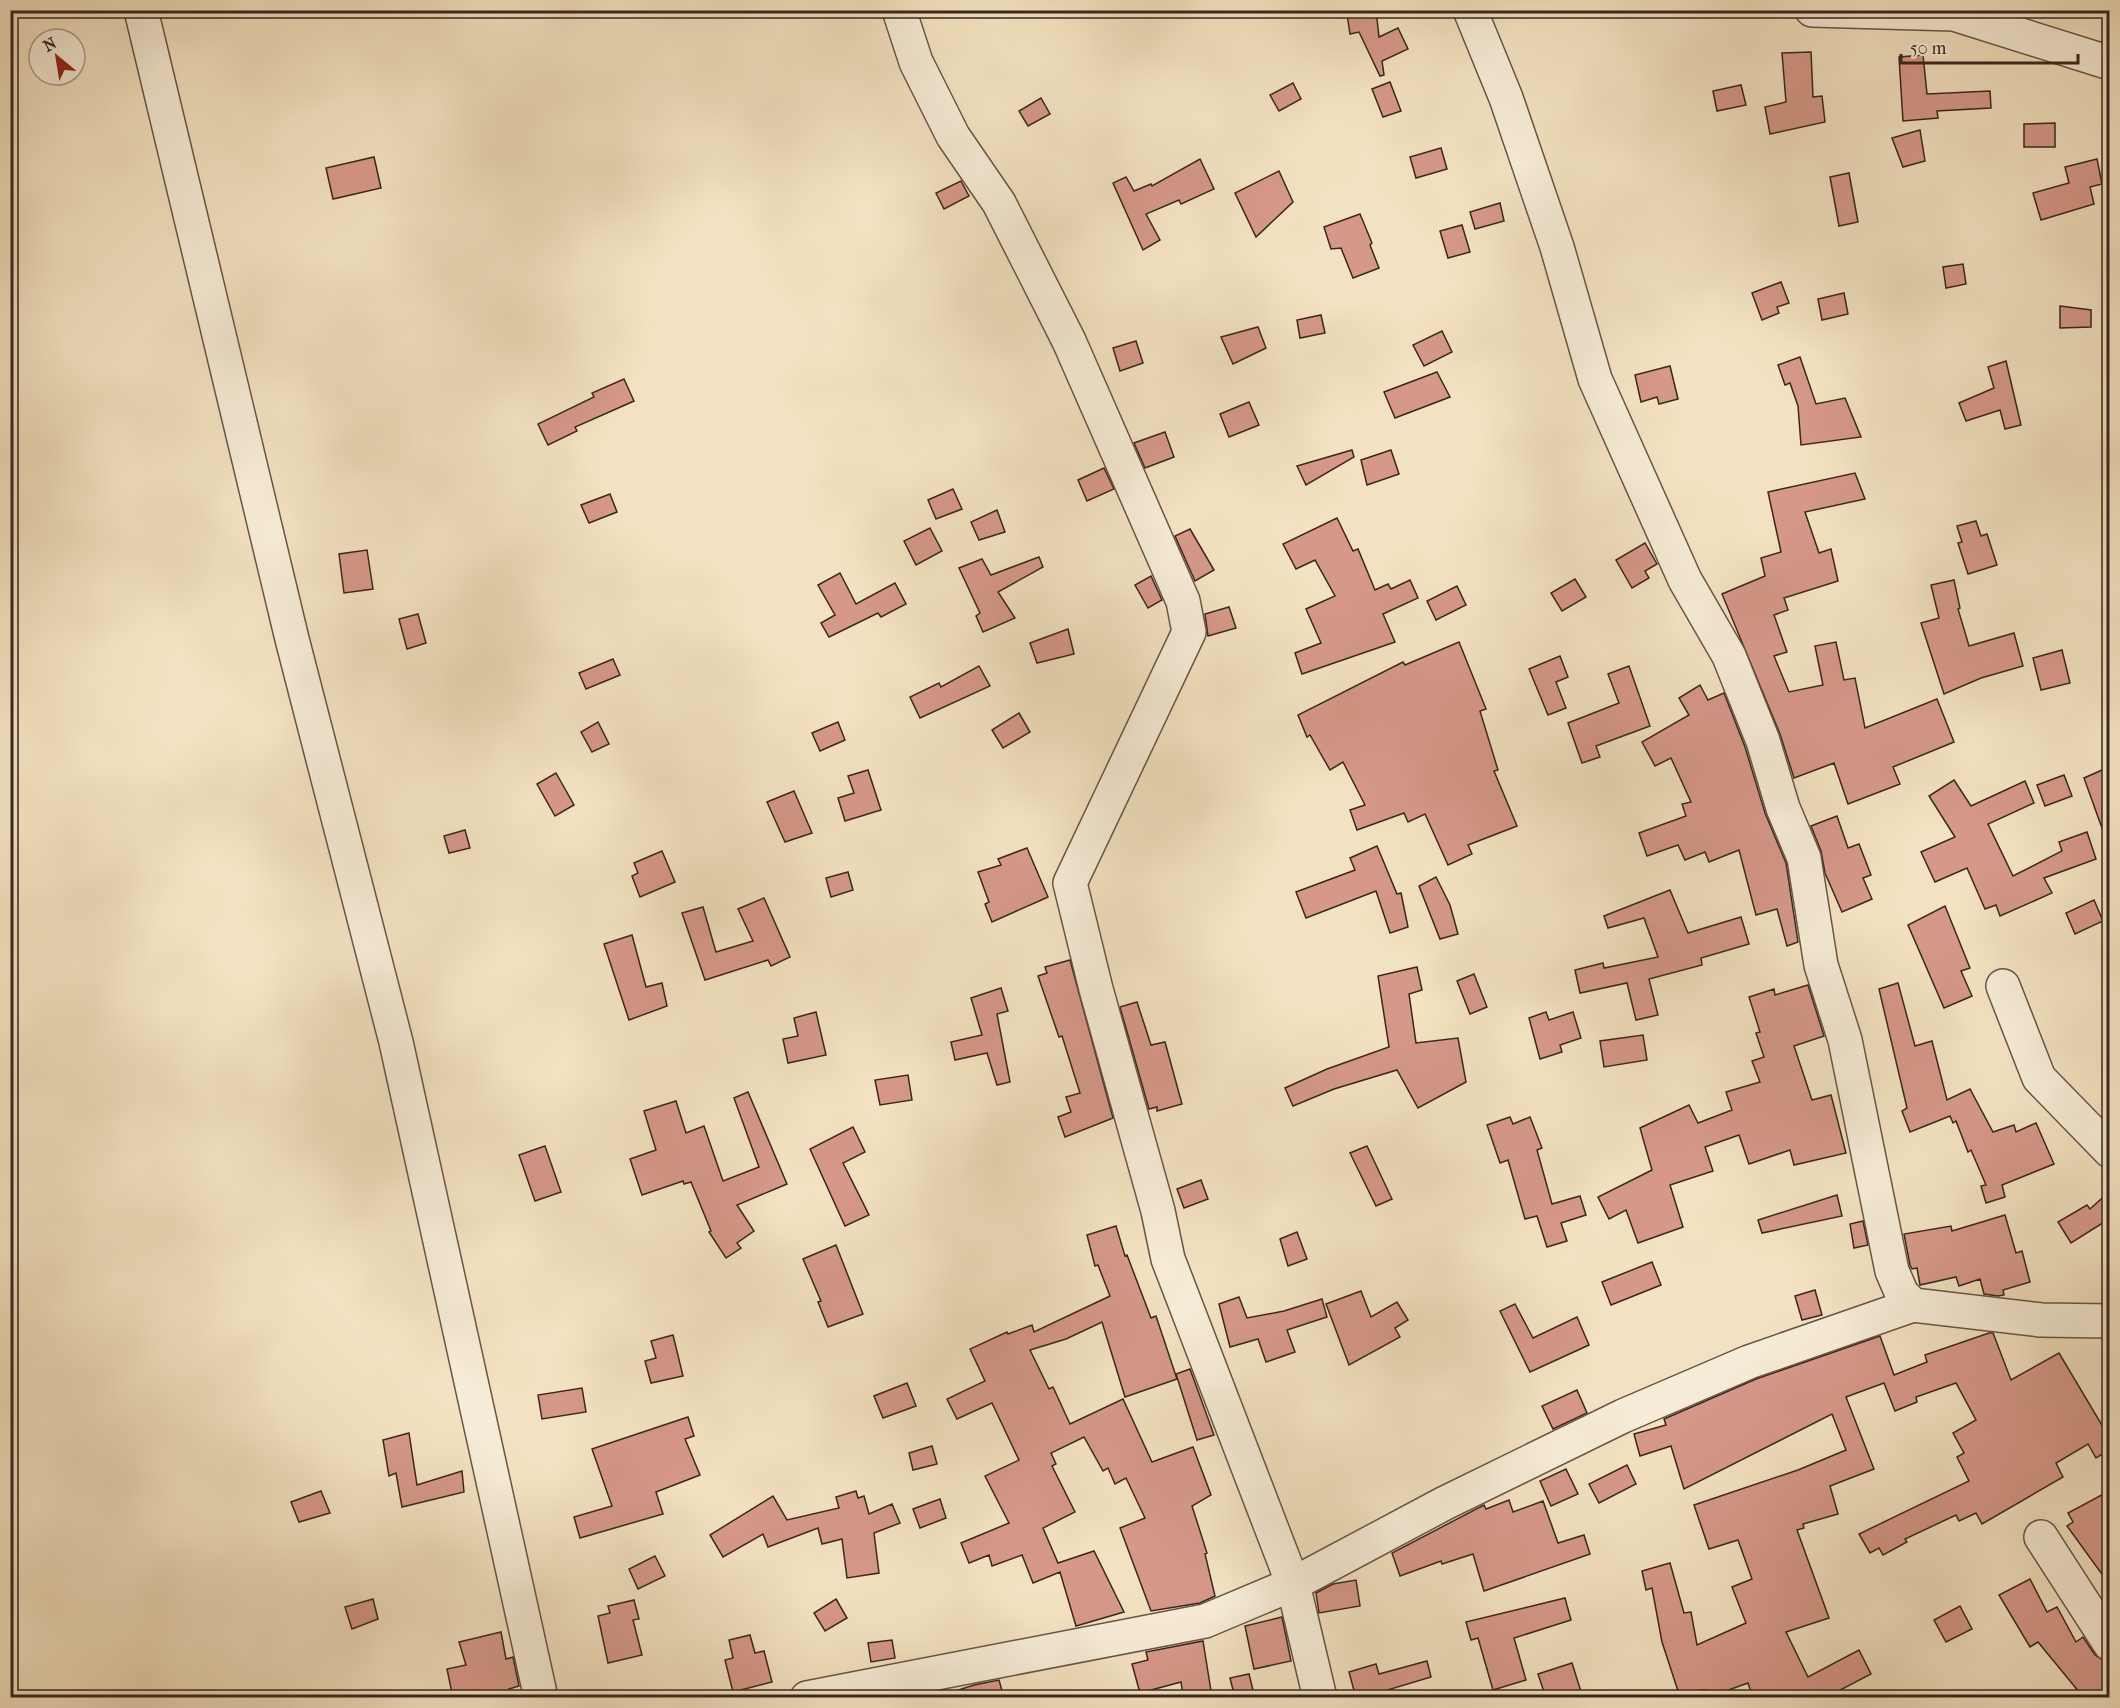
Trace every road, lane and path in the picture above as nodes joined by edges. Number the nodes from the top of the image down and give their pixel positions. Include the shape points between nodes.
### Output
1 (141, 10) edge
2 (899, 10) edge
3 (1470, 10) edge
4 (1812, 10) edge
5 (2109, 63) edge
6 (2003, 987) dead end
7 (2109, 1151) edge
8 (1913, 1305) junction
9 (2109, 1321) edge
10 (2041, 1538) dead end
11 (1293, 1584) junction
12 (2109, 1644) edge
13 (541, 1698) edge
14 (807, 1698) edge
15 (1320, 1698) edge

1 - 13 street via 292,639 396,1042
2 - 11 street via 916,62 952,135 999,203 1069,341 1183,601 1188,632 1070,883 1178,1291
3 - 8 street via 1506,98 1557,248 1595,379 1685,580 1729,656 1763,741 1803,858 1821,965 1845,1040 1892,1271 1902,1294
4 - 5 street via 1954,14
6 - 7 street via 2039,1078
8 - 9 street via 2041,1320
8 - 11 street via 1749,1362 1623,1416 1445,1503
10 - 12 street
11 - 14 street via 1205,1622
11 - 15 street

